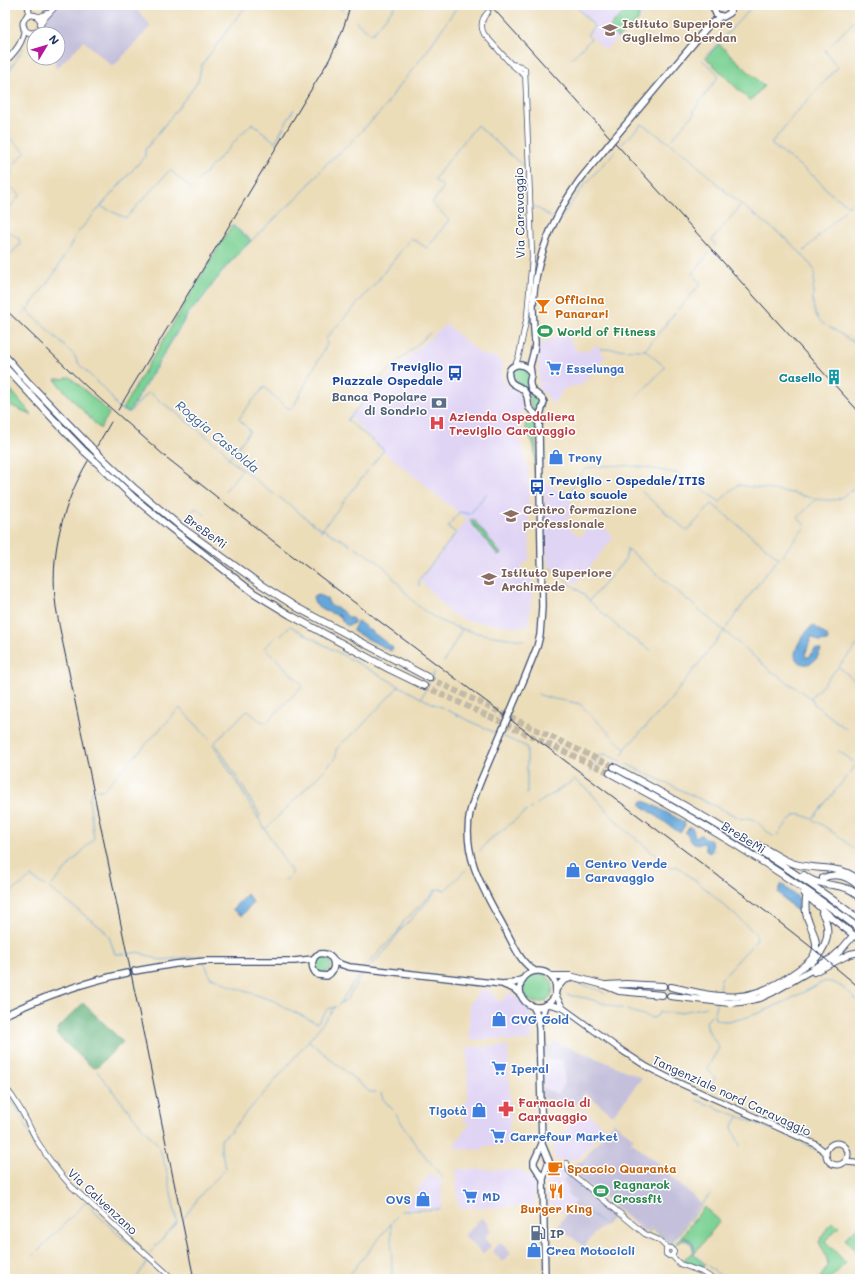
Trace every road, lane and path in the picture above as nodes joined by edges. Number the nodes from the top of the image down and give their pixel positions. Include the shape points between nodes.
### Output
1 (29, 5) edge
2 (57, 5) edge
3 (731, 5) edge
4 (714, 6) edge
5 (50, 11) junction
6 (488, 12) tunnel mouth
7 (35, 16) junction
8 (721, 16) junction
9 (26, 18) junction
10 (40, 24) joint
11 (709, 24) junction
12 (24, 27) joint
13 (26, 36) edge
14 (22, 41) junction
15 (5, 62) edge
16 (511, 64) junction
17 (525, 76) junction
18 (534, 353) junction
19 (519, 355) junction
20 (5, 356) edge
21 (522, 365) junction
22 (514, 366) junction
23 (5, 367) edge
24 (530, 371) junction
25 (542, 409) junction
26 (533, 412) junction
27 (539, 428) junction
28 (429, 678) tunnel mouth
29 (424, 686) tunnel mouth
30 (614, 767) tunnel mouth
31 (610, 773) tunnel mouth
32 (746, 842) junction
33 (763, 852) junction
34 (770, 866) junction
35 (823, 878) dead end
36 (860, 882) edge
37 (860, 888) edge
38 (806, 898) dead end
39 (860, 898) edge
40 (816, 905) junction
41 (860, 920) edge
42 (860, 930) edge
43 (852, 937) tunnel mouth
44 (860, 940) edge
45 (860, 952) edge
46 (314, 959) junction
47 (523, 960) junction
48 (333, 961) junction
49 (294, 962) junction
50 (350, 967) junction
51 (313, 969) junction
52 (333, 970) junction
53 (135, 971) dead end
54 (534, 971) junction
55 (127, 973) dead end
56 (794, 973) junction
57 (551, 976) junction
58 (574, 977) junction
59 (524, 978) junction
60 (502, 984) junction
61 (604, 985) junction
62 (663, 986) dead end
63 (784, 986) junction
64 (671, 988) dead end
65 (556, 992) junction
66 (662, 995) dead end
67 (522, 996) junction
68 (670, 996) dead end
69 (546, 1005) junction
70 (533, 1006) junction
71 (564, 1008) junction
72 (5, 1014) edge
73 (539, 1028) junction
74 (5, 1086) edge
75 (542, 1144) junction
76 (815, 1144) junction
77 (830, 1145) junction
78 (825, 1152) junction
79 (848, 1153) junction
80 (536, 1155) junction
81 (548, 1157) junction
82 (845, 1162) junction
83 (567, 1163) dead end
84 (858, 1163) edge
85 (536, 1166) junction
86 (546, 1167) junction
87 (543, 1179) junction
88 (173, 1279) edge
89 (545, 1279) edge
90 (713, 1279) edge

1 - 7 main road
1 - 9 main road
2 - 5 street
3 - 8 main road via 730,13
4 - 8 main road via 716,14
4 - 11 main road
5 - 7 street via 43,16
5 - 10 street
6 - 16 street via 482,22 483,32
7 - 9 main road via 30,15
7 - 10 main road
8 - 11 main road
9 - 12 main road
11 - 18 main road, Via Caravaggio, bridge via 579,181 559,212 543,252 536,279 533,305
12 - 14 main road
13 - 14 main road
14 - 15 main road
16 - 17 street
16 - 17 street, Via Caravaggio via 525,69
17 - 19 street, Via Caravaggio via 532,258 527,316
18 - 21 main road via 529,362
18 - 24 main road, Via Caravaggio
19 - 21 street, Via Caravaggio
19 - 22 street, Via Caravaggio
20 - 28 highway, BreBeMi, bridge via 99,455 181,527 296,607
21 - 22 main road
21 - 24 main road
22 - 26 main road, Via Caravaggio via 509,372 510,380 525,392 528,407
23 - 29 highway, BreBeMi, bridge via 85,452 133,497 254,592 290,615
24 - 25 main road, Via Caravaggio via 530,385 544,402
25 - 26 main road
25 - 27 main road, Via Caravaggio
26 - 27 main road, Via Caravaggio via 538,417
27 - 47 main road, Via Caravaggio, bridge via 542,608 540,635 481,780 469,823 469,843 476,875
30 - 32 highway, BreBeMi via 673,798
31 - 34 highway, BreBeMi via 668,804
32 - 33 highway, BreBeMi
32 - 36 highway via 765,848 792,863 839,870
33 - 39 highway via 811,879 844,887 854,891
33 - 41 highway, BreBeMi
34 - 40 highway
34 - 42 highway, BreBeMi
35 - 37 highway via 832,875 842,876
38 - 56 highway via 806,913 815,936 816,949 809,962
40 - 44 highway
40 - 56 highway via 826,918 827,940 817,958
43 - 63 highway via 832,958
45 - 63 highway via 850,954
46 - 48 main road via 325,954
46 - 49 main road
46 - 51 main road
47 - 54 main road
47 - 59 main road
48 - 50 main road
48 - 52 main road
49 - 51 main road
49 - 53 main road via 206,961
50 - 52 main road
50 - 60 main road
51 - 52 main road via 316,974 322,976 329,975
54 - 57 main road
54 - 59 main road
55 - 72 main road via 62,991
56 - 64 highway via 765,990 742,997
57 - 58 highway
57 - 65 main road via 555,982
58 - 61 highway
58 - 65 highway via 562,981
59 - 60 main road via 514,983
59 - 67 main road
60 - 67 main road
61 - 62 highway
61 - 66 highway via 619,991
63 - 68 highway via 760,998 735,1003
65 - 69 main road
65 - 71 main road, Tangenziale nord Caravaggio
67 - 70 main road
69 - 70 main road
69 - 71 main road, Tangenziale nord Caravaggio
69 - 73 main road
70 - 73 main road
71 - 76 main road, Tangenziale nord Caravaggio via 647,1067
73 - 75 main road
74 - 88 street, Via Calvenzano via 56,1169 71,1186
75 - 80 main road
75 - 81 main road
76 - 77 main road, Tangenziale nord Caravaggio
76 - 78 main road, Tangenziale nord Caravaggio
77 - 78 main road
77 - 79 main road, Tangenziale nord Caravaggio via 841,1144
78 - 82 main road, Tangenziale nord Caravaggio via 832,1164 840,1165
79 - 82 main road
79 - 84 main road, Tangenziale nord Caravaggio
80 - 81 main road via 541,1153
80 - 85 main road
81 - 86 main road
82 - 84 main road, Tangenziale nord Caravaggio
83 - 90 street via 570,1173 645,1234 659,1240 667,1248 666,1254 680,1264
85 - 86 main road via 542,1169
85 - 87 main road
86 - 87 main road
87 - 89 main road

